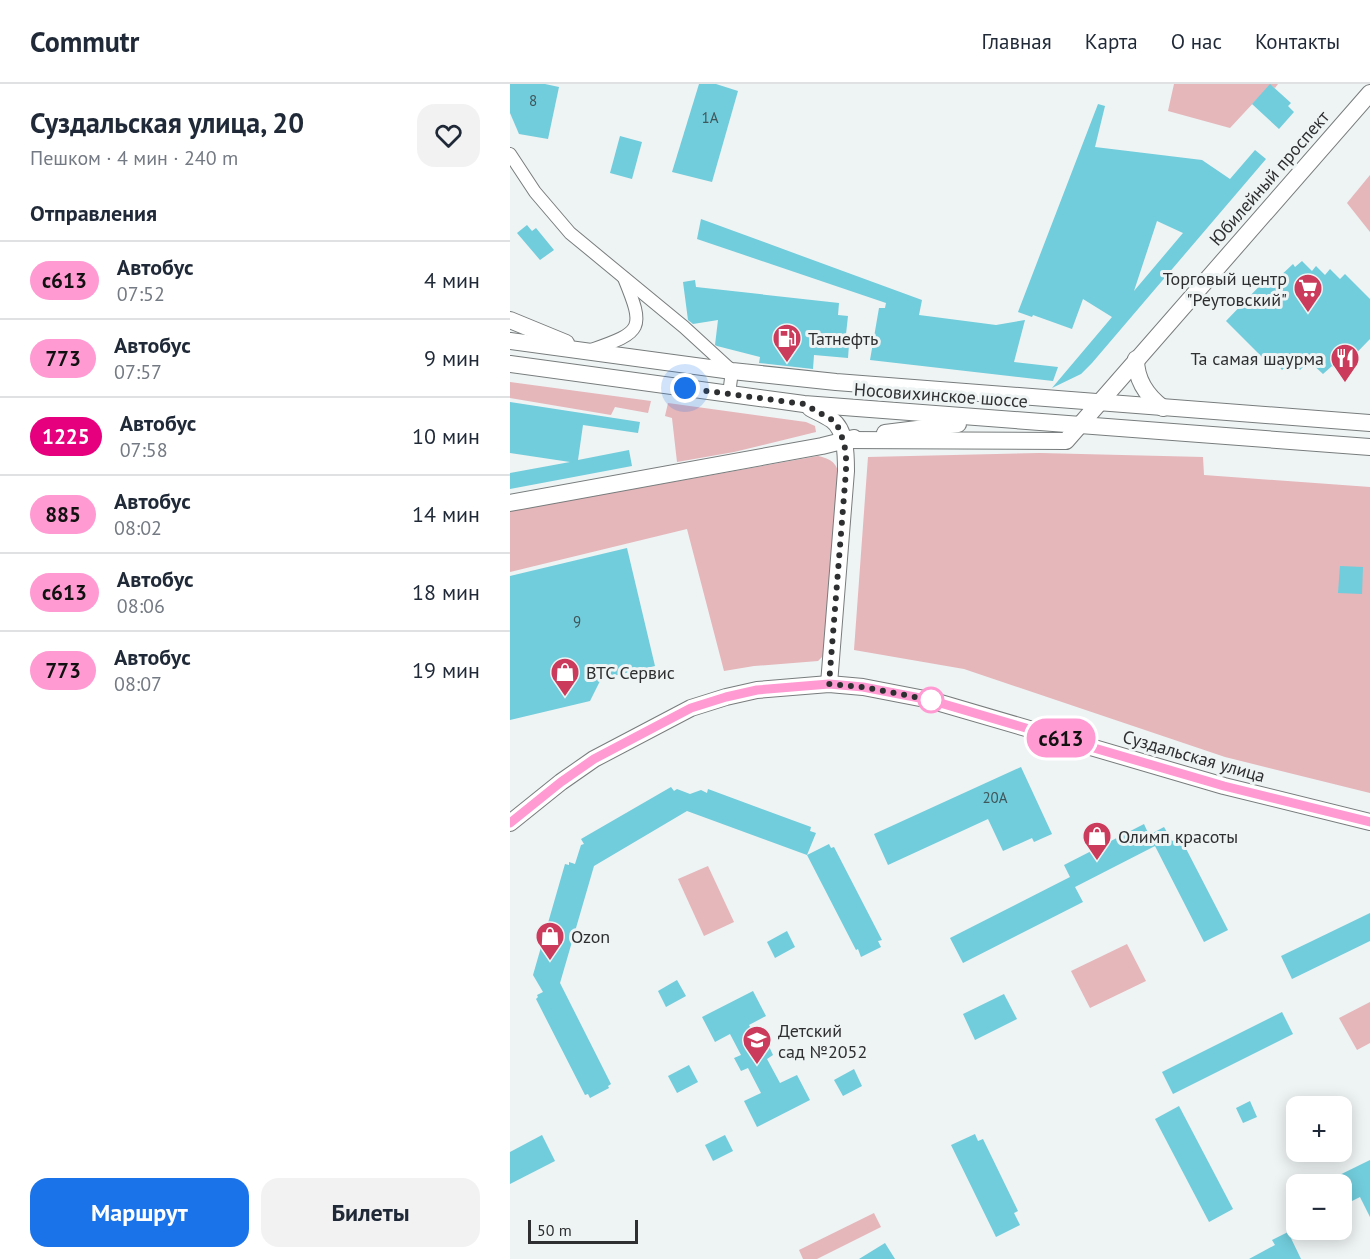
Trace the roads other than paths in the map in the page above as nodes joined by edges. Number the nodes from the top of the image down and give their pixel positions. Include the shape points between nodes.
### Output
1 (1370, 93) edge
2 (510, 154) edge
3 (624, 277) junction
4 (510, 320) edge
5 (510, 341) edge
6 (586, 351) junction
7 (1136, 359) junction
8 (510, 364) edge
9 (732, 371) junction
10 (729, 394) junction
11 (804, 404) junction
12 (1097, 404) junction
13 (1163, 408) junction
14 (1002, 419) junction
15 (1370, 423) edge
16 (1078, 425) junction
17 (843, 440) junction
18 (1370, 447) edge
19 (510, 503) edge
20 (829, 684) junction
21 (1370, 822) edge
22 (510, 823) edge

1 - 7 main road, Юбилейный проспект
2 - 3 street via 535,192 570,232
3 - 6 street via 637,312 634,329 622,339
3 - 9 street
4 - 6 main road
5 - 6 main road, Носовихинское шоссе
6 - 9 main road, Носовихинское шоссе
7 - 12 main road, Юбилейный проспект
7 - 13 main road via 1141,384
8 - 10 main road, Носовихинское шоссе
9 - 10 street
9 - 12 main road, Носовихинское шоссе
10 - 11 main road, Носовихинское шоссе
11 - 14 main road, Носовихинское шоссе
11 - 17 main road via 834,421
12 - 13 main road, Носовихинское шоссе
12 - 16 main road, Юбилейный проспект
13 - 15 main road, Носовихинское шоссе
14 - 16 main road, Носовихинское шоссе
14 - 17 main road via 903,429
16 - 17 main road, Юбилейный проспект via 1066,441
16 - 18 main road, Носовихинское шоссе
17 - 19 main road
17 - 20 main road via 846,471
20 - 21 main road, Суздальская улица via 930,700 1224,786
20 - 22 main road, Суздальская улица via 757,690 691,708 594,759

